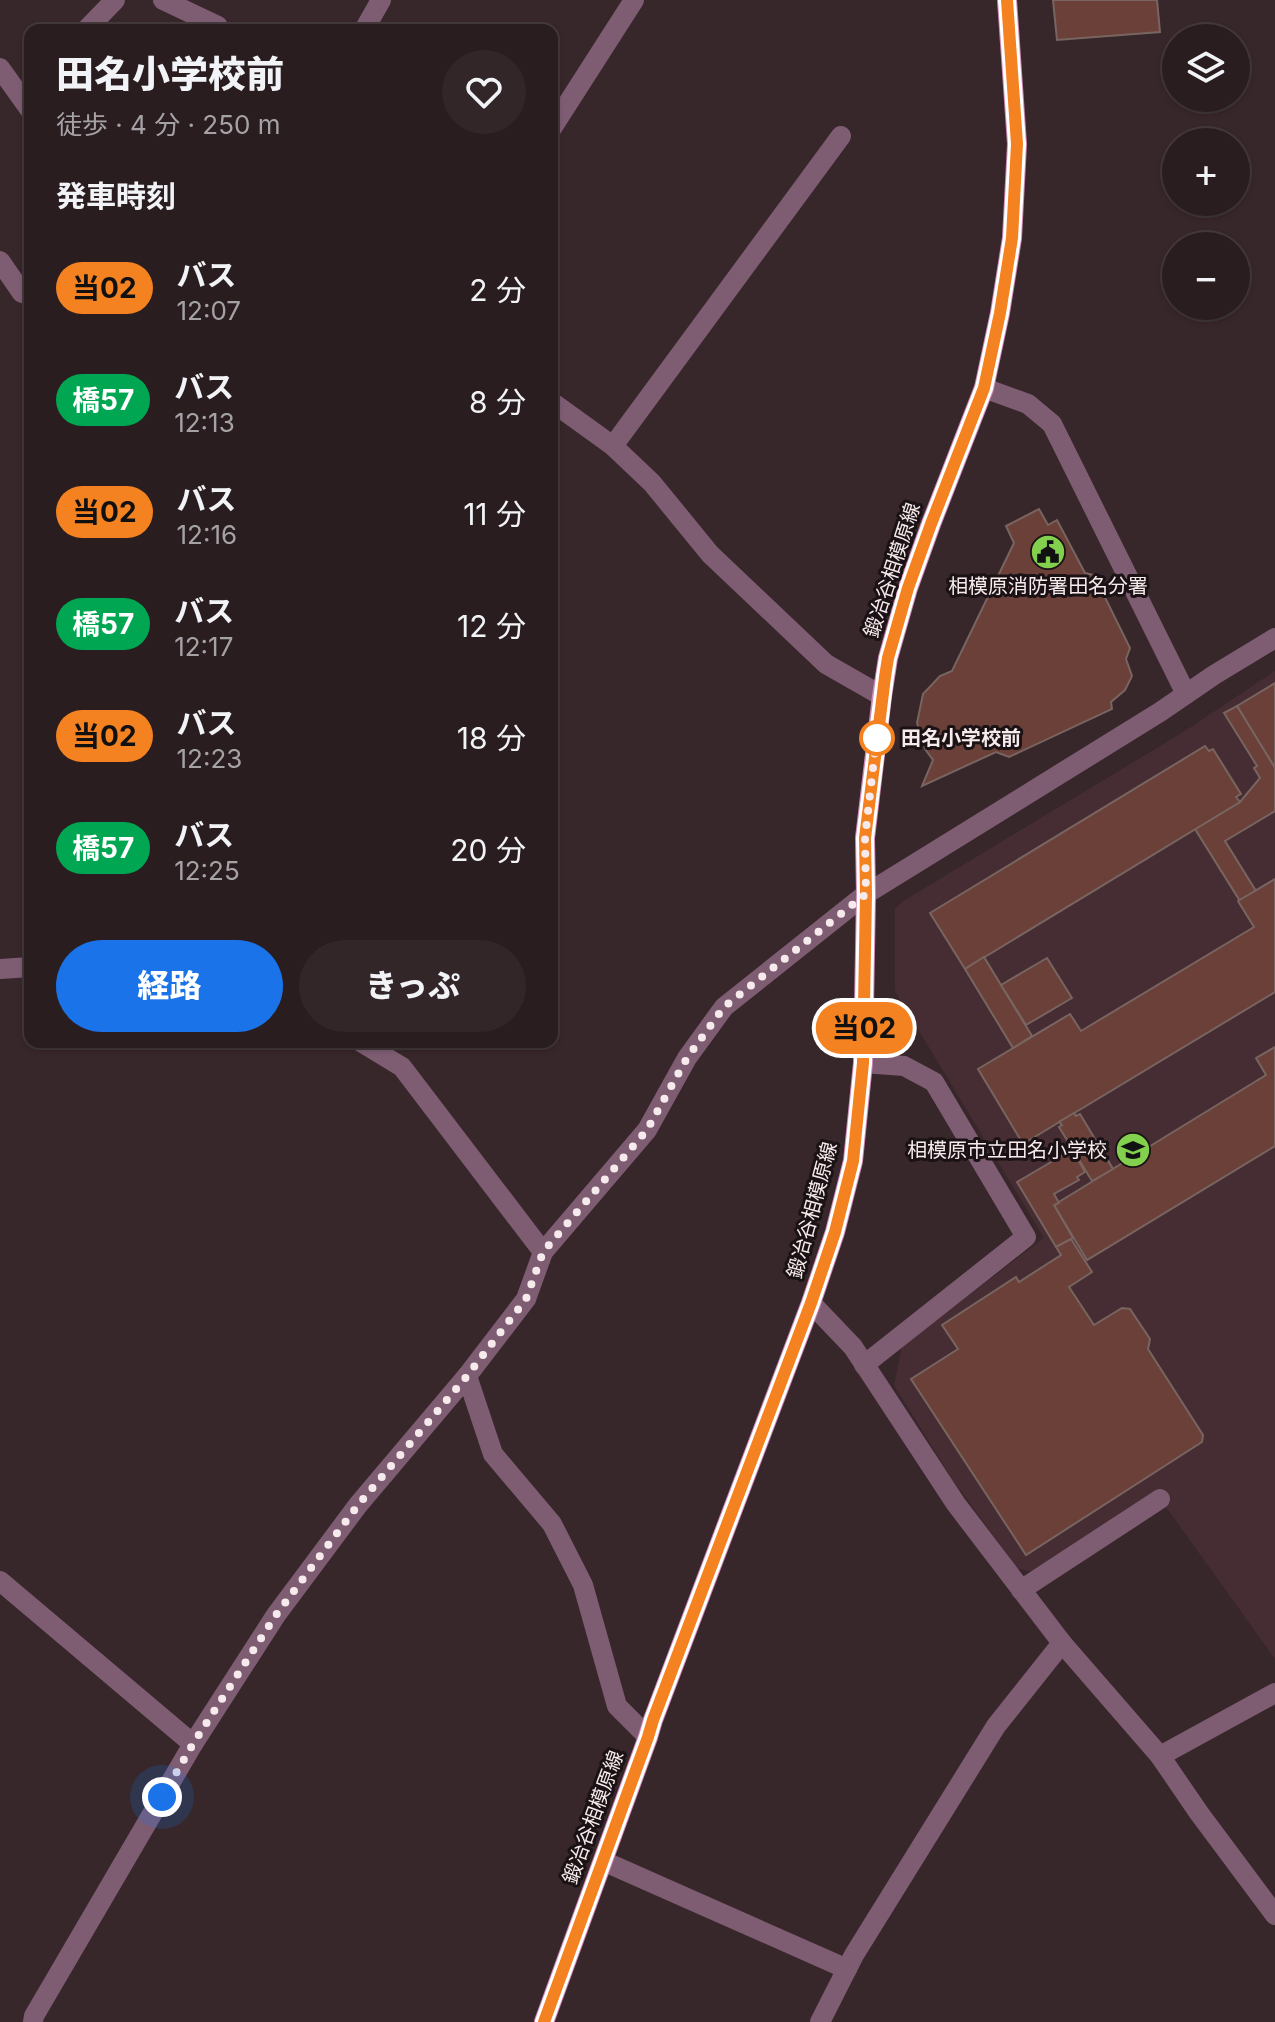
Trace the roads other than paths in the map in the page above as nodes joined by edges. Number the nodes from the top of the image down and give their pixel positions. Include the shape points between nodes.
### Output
1 (115, 0) edge
2 (163, 0) edge
3 (381, 0) edge
4 (634, 0) edge
5 (1007, 0) edge
6 (92, 24) edge
7 (214, 24) edge
8 (367, 24) edge
9 (0, 68) edge
10 (24, 95) edge
11 (558, 119) edge
12 (841, 136) dead end
13 (0, 261) edge
14 (22, 293) dead end
15 (984, 388) junction
16 (558, 406) edge
17 (613, 446) junction
18 (1275, 638) edge
19 (1186, 694) junction
20 (882, 696) junction
21 (866, 894) junction
22 (24, 967) edge
23 (0, 969) edge
24 (371, 1048) edge
25 (863, 1063) junction
26 (543, 1252) junction
27 (811, 1303) junction
28 (864, 1365) junction
29 (467, 1376) junction
30 (1160, 1499) dead end
31 (0, 1581) edge
32 (1021, 1590) junction
33 (1062, 1643) junction
34 (1275, 1693) edge
35 (648, 1737) junction
36 (193, 1744) junction
37 (1160, 1756) junction
38 (603, 1861) junction
39 (1275, 1915) edge
40 (847, 1969) junction
41 (33, 2022) edge
42 (544, 2022) edge
43 (820, 2022) edge

1 - 6 street
2 - 7 street
3 - 8 street
4 - 11 street
5 - 15 main road, 鍛冶谷相模原線 via 1017,144 1012,238
9 - 10 street
12 - 17 street
13 - 14 street
15 - 19 street via 1028,404 1052,424
15 - 20 main road, 鍛冶谷相模原線 via 908,588
16 - 17 street
17 - 20 street via 652,483 710,554 826,664
18 - 19 street
19 - 21 street
20 - 21 main road, 鍛冶谷相模原線 via 865,838
21 - 25 main road, 鍛冶谷相模原線
21 - 26 street via 724,1007 687,1058 647,1130
22 - 23 street
24 - 26 street via 402,1067
25 - 27 main road, 鍛冶谷相模原線 via 853,1161
25 - 28 street via 904,1066 934,1082 1026,1237
26 - 29 street via 526,1299
27 - 28 street
27 - 35 main road, 鍛冶谷相模原線
28 - 32 street via 956,1504
29 - 35 street via 493,1454 552,1524 583,1585 617,1706
29 - 36 street via 294,1590
30 - 32 street
31 - 36 street
32 - 33 street
33 - 37 street
33 - 40 street via 996,1726
34 - 37 street
35 - 38 main road, 鍛冶谷相模原線
36 - 41 street
37 - 39 street
38 - 40 street
38 - 42 main road, 鍛冶谷相模原線
40 - 43 street

